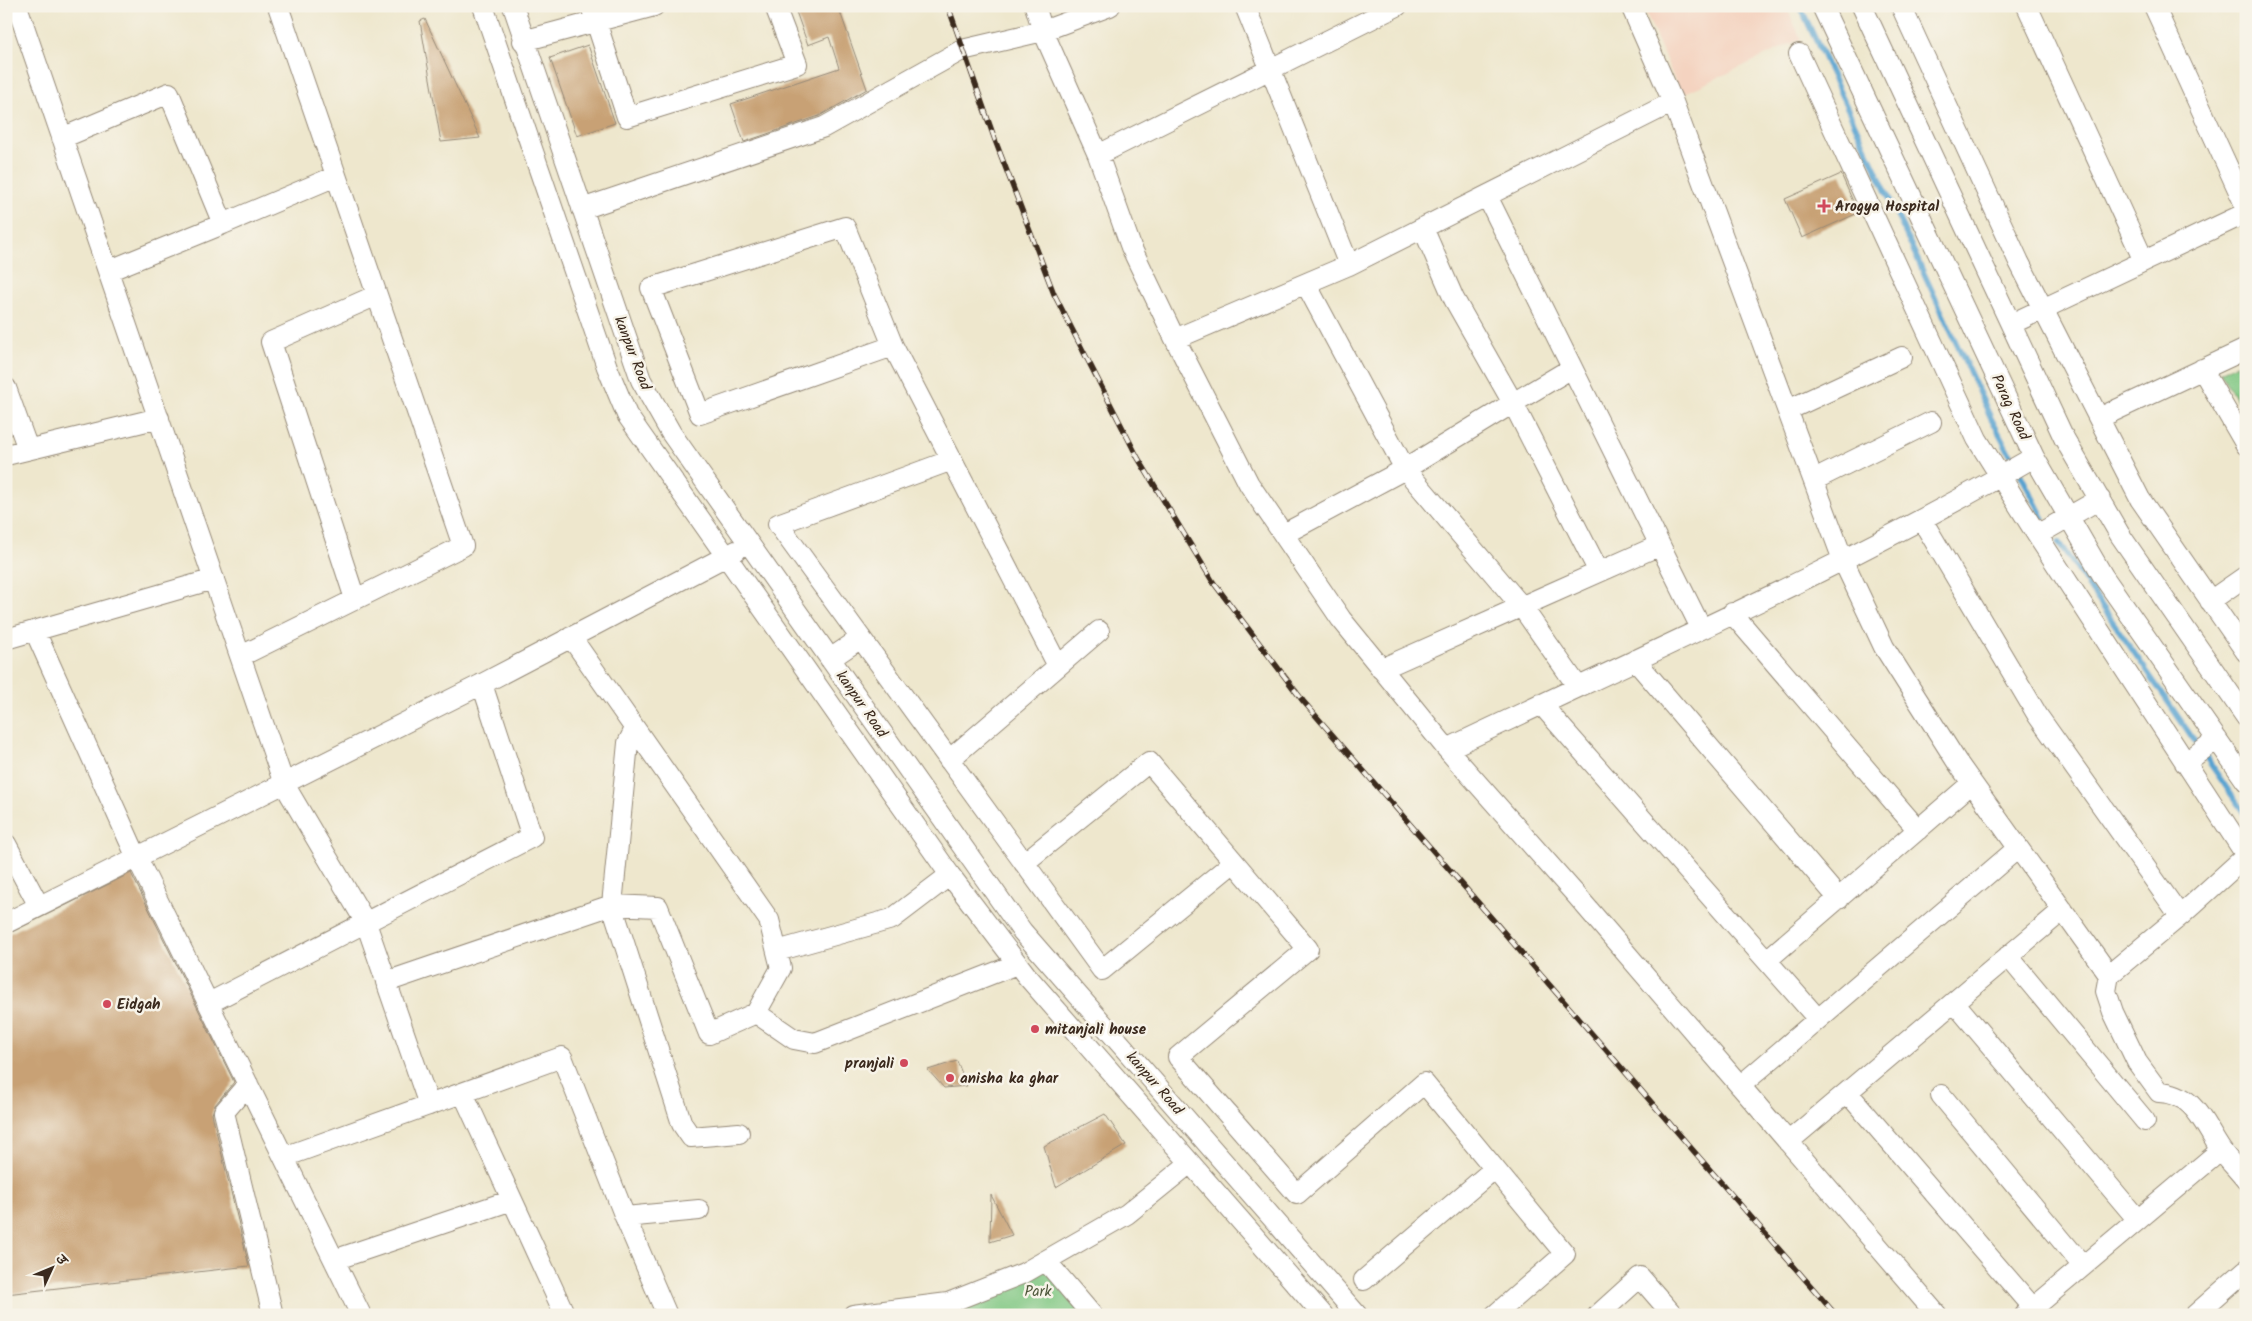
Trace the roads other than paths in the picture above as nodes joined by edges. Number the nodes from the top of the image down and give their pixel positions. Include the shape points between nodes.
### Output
1 (278, 6) edge
2 (483, 6) edge
3 (488, 6) edge
4 (513, 6) edge
5 (654, 6) edge
6 (776, 6) edge
7 (1036, 6) edge
8 (1110, 6) edge
9 (1245, 6) edge
10 (1397, 6) edge
11 (1631, 6) edge
12 (1822, 6) edge
13 (1862, 6) edge
14 (1901, 6) edge
15 (2027, 6) edge
16 (2154, 6) edge
17 (594, 14) edge
18 (15, 17) edge
19 (1043, 31) junction
20 (523, 41) junction
21 (1799, 54) dead end
22 (1270, 70) junction
23 (1673, 102) junction
24 (62, 138) junction
25 (1098, 155) junction
26 (336, 176) junction
27 (1487, 196) junction
28 (2246, 207) edge
29 (582, 209) junction
30 (2246, 214) edge
31 (223, 224) junction
32 (1423, 228) junction
33 (2144, 261) junction
34 (1349, 265) junction
35 (108, 271) junction
36 (1306, 284) junction
37 (377, 295) junction
38 (2043, 309) junction
39 (2011, 324) junction
40 (1175, 339) junction
41 (893, 346) junction
42 (2246, 349) edge
43 (1902, 357) dead end
44 (1572, 368) junction
45 (2202, 369) junction
46 (6, 388) edge
47 (1512, 403) junction
48 (1788, 410) junction
49 (159, 418) junction
50 (2099, 418) junction
51 (1931, 422) dead end
52 (2244, 439) edge
53 (28, 449) junction
54 (6, 455) edge
55 (2034, 458) junction
56 (952, 460) junction
57 (1405, 469) junction
58 (2000, 477) junction
59 (1814, 480) junction
60 (2100, 499) junction
61 (2069, 517) junction
62 (1922, 520) junction
63 (1284, 534) junction
64 (2037, 535) junction
65 (749, 544) junction
66 (1660, 545) junction
67 (726, 556) junction
68 (1843, 560) junction
69 (1599, 572) junction
70 (2246, 576) edge
71 (214, 579) junction
72 (355, 599) junction
73 (2210, 601) junction
74 (1522, 607) junction
75 (1732, 613) junction
76 (1701, 628) junction
77 (1098, 630) dead end
78 (36, 631) junction
79 (571, 637) junction
80 (861, 638) junction
81 (6, 639) edge
82 (2246, 652) edge
83 (240, 656) junction
84 (830, 659) junction
85 (1635, 660) junction
86 (1058, 666) junction
87 (1381, 669) junction
88 (482, 684) junction
89 (1578, 687) junction
90 (1542, 704) junction
91 (2246, 717) edge
92 (635, 729) junction
93 (2217, 740) junction
94 (1447, 749) junction
95 (949, 760) junction
96 (2185, 763) junction
97 (2246, 781) edge
98 (1972, 783) junction
99 (284, 784) junction
100 (1918, 830) junction
101 (6, 844) edge
102 (2018, 848) junction
103 (2246, 856) edge
104 (137, 858) junction
105 (1234, 862) junction
106 (1024, 863) junction
107 (950, 875) junction
108 (1839, 899) junction
109 (612, 905) junction
110 (39, 906) junction
111 (2062, 910) junction
112 (2180, 916) junction
113 (6, 923) edge
114 (366, 923) junction
115 (777, 951) junction
116 (2008, 956) junction
117 (1767, 960) junction
118 (1017, 964) junction
119 (2109, 975) junction
120 (386, 982) junction
121 (1954, 1002) junction
122 (209, 1003) junction
123 (756, 1013) junction
124 (1818, 1018) junction
125 (1146, 1074) junction
126 (248, 1084) junction
127 (1740, 1086) junction
128 (1127, 1090) junction
129 (1847, 1092) junction
130 (463, 1093) junction
131 (1941, 1095) dead end
132 (429, 1105) junction
133 (2145, 1121) dead end
134 (739, 1132) dead end
135 (1788, 1142) junction
136 (2221, 1150) junction
137 (284, 1157) junction
138 (1190, 1163) junction
139 (1224, 1163) junction
140 (1494, 1168) junction
141 (1204, 1179) junction
142 (2246, 1180) edge
143 (512, 1200) junction
144 (699, 1210) dead end
145 (624, 1216) junction
146 (2138, 1220) junction
147 (334, 1260) junction
148 (1046, 1261) junction
149 (2083, 1266) junction
150 (2246, 1270) edge
151 (1364, 1280) dead end
152 (949, 1309) edge
153 (2032, 1313) edge
154 (273, 1315) edge
155 (361, 1315) edge
156 (565, 1315) edge
157 (667, 1315) edge
158 (853, 1315) edge
159 (1092, 1315) edge
160 (1323, 1315) edge
161 (1357, 1315) edge
162 (1495, 1315) edge
163 (1598, 1315) edge
164 (1673, 1315) edge
165 (1937, 1315) edge
166 (2195, 1315) edge

1 - 26 street
2 - 3 street
2 - 67 street via 607,367 627,415
4 - 20 street, kanpur Road
5 - 17 street
6 - 17 street via 797,64 628,117
7 - 19 street
8 - 19 street
9 - 22 street
10 - 22 street
11 - 23 street
12 - 55 street, Parag Road
13 - 39 street
14 - 38 street
15 - 33 street
16 - 28 street
17 - 20 street
18 - 24 street
19 - 25 street
19 - 29 street via 962,50 824,127
20 - 29 street, kanpur Road
21 - 58 street via 1977,439
22 - 25 street
22 - 34 street
23 - 27 street
23 - 48 street
24 - 31 street via 169,93
24 - 35 street
25 - 40 street via 1131,248
26 - 31 street
26 - 37 street
27 - 32 street
27 - 44 street
29 - 65 street, kanpur Road via 641,380 671,433
30 - 33 street
31 - 35 street
32 - 34 street
32 - 47 street via 1454,299
33 - 38 street
34 - 36 street
35 - 49 street
36 - 40 street
36 - 57 street
37 - 72 street via 463,546
37 - 72 street via 271,342
38 - 39 street
38 - 50 street
39 - 60 street via 2064,438
40 - 63 street via 1249,484
41 - 41 street via 845,227 651,288 700,414
41 - 56 street
42 - 45 street
43 - 48 street
44 - 47 street
44 - 66 street
45 - 50 street
45 - 52 street
46 - 53 street
47 - 57 street
47 - 69 street
48 - 59 street
49 - 53 street
49 - 71 street
50 - 73 street via 2140,499
51 - 59 street
53 - 54 street
55 - 58 street
55 - 61 street, Parag Road
56 - 80 street via 778,524
56 - 86 street
57 - 63 street
57 - 74 street
58 - 62 street
58 - 64 street
59 - 68 street
60 - 61 street
60 - 91 street via 2120,535
61 - 64 street
61 - 93 street, Parag Road via 2103,576
62 - 68 street
62 - 112 street via 2038,716
63 - 87 street via 1341,619
64 - 96 street
65 - 67 street
65 - 84 street, kanpur Road
66 - 69 street
66 - 76 street
67 - 79 street
67 - 107 street
68 - 75 street
68 - 98 street via 1884,647
69 - 74 street
70 - 73 street
71 - 78 street
71 - 83 street
72 - 83 street
73 - 82 street
74 - 87 street
74 - 89 street
75 - 76 street
75 - 100 street
76 - 85 street
77 - 86 street
78 - 81 street
78 - 104 street
79 - 88 street
79 - 92 street
80 - 84 street
80 - 95 street
83 - 99 street
84 - 125 street, kanpur Road via 1022,931
85 - 89 street
85 - 108 street
86 - 95 street
87 - 94 street
88 - 99 street
88 - 114 street via 532,837
89 - 90 street
90 - 94 street
90 - 117 street
92 - 109 street via 628,743
92 - 115 street via 769,920
93 - 96 street
93 - 97 street, Parag Road
94 - 127 street
95 - 106 street
96 - 103 street
98 - 100 street
98 - 102 street
99 - 104 street
99 - 114 street
100 - 108 street
101 - 110 street
102 - 111 street
102 - 124 street
103 - 112 street
104 - 110 street
104 - 122 street
105 - 106 street via 1149,762
105 - 106 street via 1102,970
105 - 140 street via 1308,949 1178,1057 1297,1194 1424,1084
107 - 115 street via 892,918
107 - 118 street
108 - 117 street
109 - 120 street
109 - 123 street via 658,907 709,1034
109 - 134 street via 682,1124 691,1137
110 - 113 street
111 - 116 street
111 - 119 street
112 - 119 street
114 - 120 street
114 - 122 street
115 - 123 street via 781,968
116 - 121 street
116 - 133 street
117 - 124 street
118 - 123 street via 815,1043 794,1039
118 - 128 street
119 - 136 street via 2106,991 2137,1062 2159,1092 2172,1092 2188,1102 2209,1127
120 - 132 street
121 - 129 street
121 - 146 street
122 - 126 street
124 - 127 street
125 - 128 street
125 - 139 street, kanpur Road
126 - 137 street
126 - 154 street via 224,1112
127 - 135 street
128 - 138 street
129 - 135 street
129 - 153 street
130 - 132 street
130 - 143 street
130 - 145 street via 562,1057
131 - 149 street
132 - 137 street
135 - 165 street
136 - 142 street
136 - 146 street
137 - 147 street
138 - 141 street
138 - 148 street via 1127,1214
139 - 141 street
139 - 161 street, kanpur Road
140 - 151 street
140 - 162 street via 1565,1254
141 - 160 street
143 - 147 street
143 - 156 street
144 - 145 street
145 - 157 street
146 - 149 street
147 - 155 street
148 - 152 street
148 - 159 street
149 - 153 street
150 - 166 street
152 - 158 street
163 - 164 street via 1640,1277

